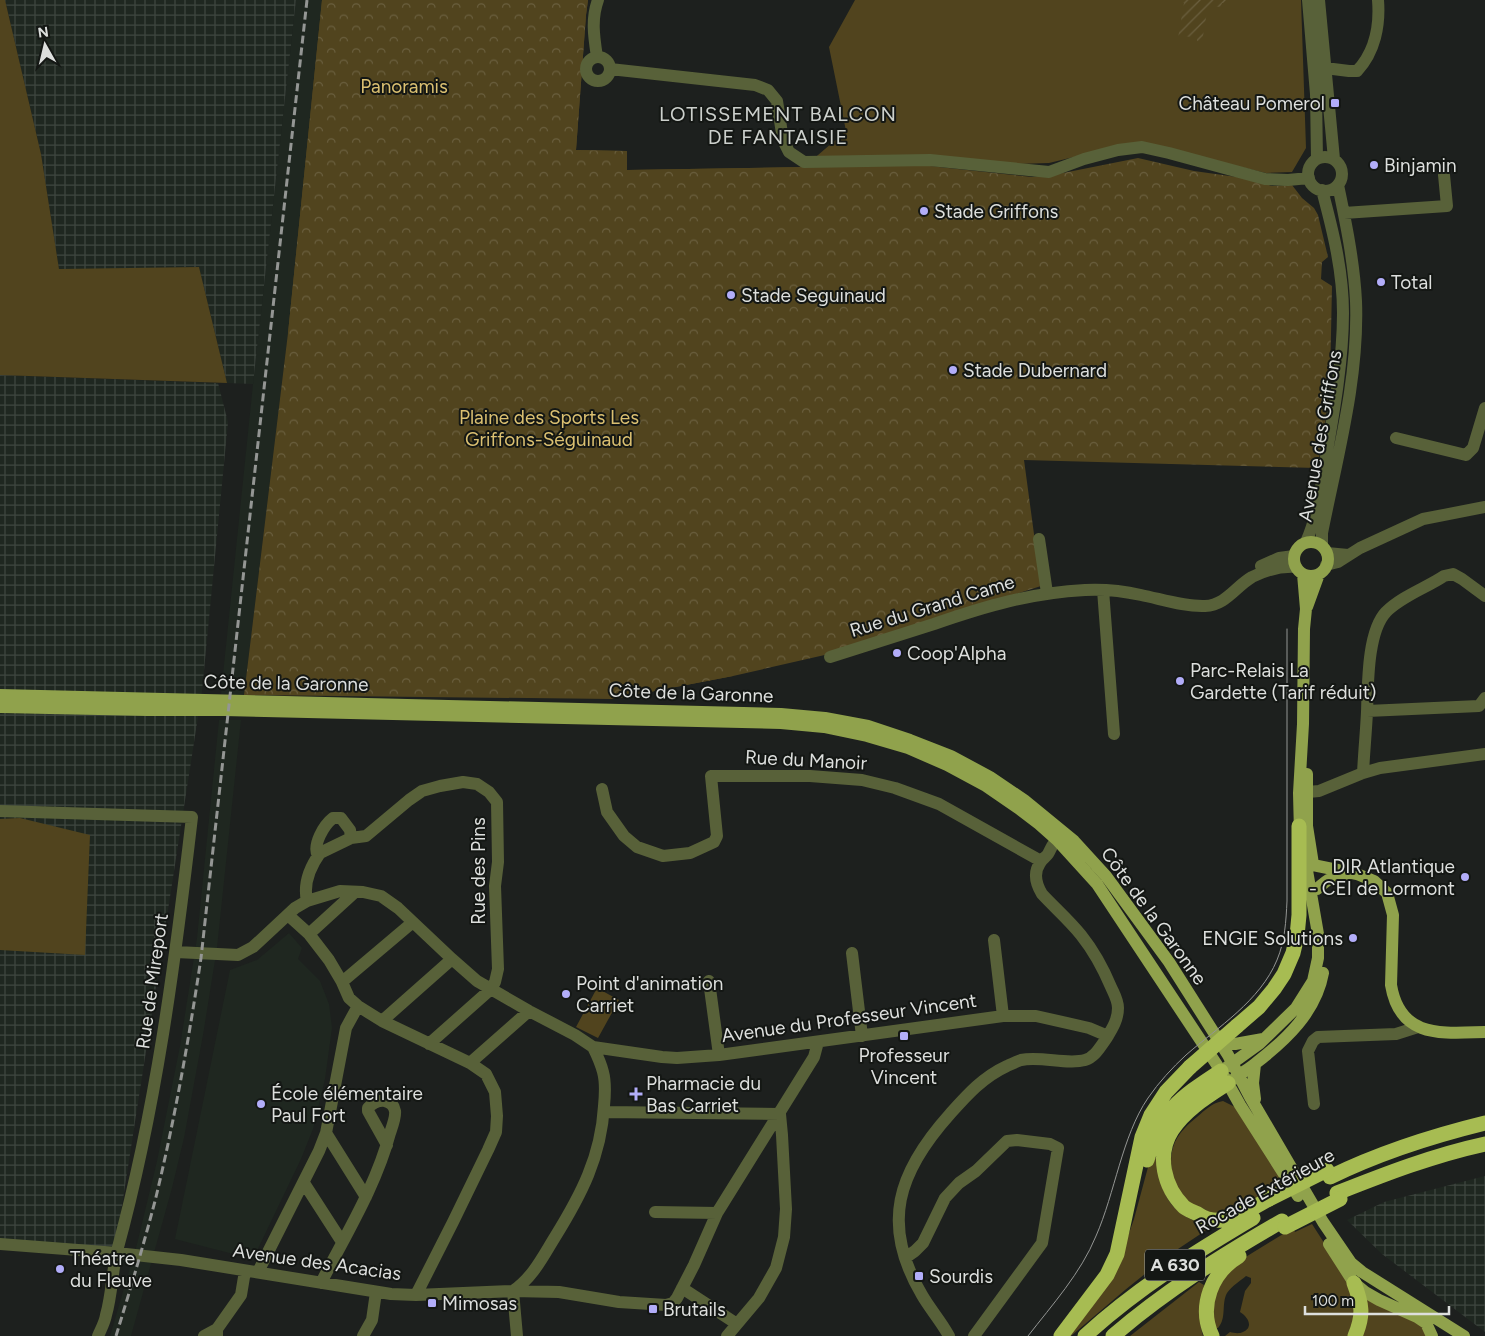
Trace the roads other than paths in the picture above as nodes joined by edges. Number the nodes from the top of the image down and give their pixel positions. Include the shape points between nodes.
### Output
1 (598, 0) edge
2 (1308, 0) edge
3 (1320, 0) edge
4 (1378, 0) edge
5 (597, 57) junction
6 (1326, 68) junction
7 (610, 69) junction
8 (1323, 110) junction
9 (1318, 159) junction
10 (1334, 159) junction
11 (1444, 175) dead end
12 (1309, 178) junction
13 (1338, 185) junction
14 (1322, 190) junction
15 (1344, 213) junction
16 (1485, 407) edge
17 (1396, 438) dead end
18 (1485, 507) edge
19 (1039, 539) dead end
20 (1306, 542) junction
21 (1323, 559) junction
22 (1298, 566) junction
23 (1103, 590) junction
24 (1046, 593) junction
25 (1485, 596) edge
26 (1306, 609) junction
27 (830, 657) dead end
28 (0, 695) edge
29 (1485, 698) edge
30 (0, 707) edge
31 (1367, 712) junction
32 (1303, 724) junction
33 (1114, 734) dead end
34 (1485, 754) edge
35 (1363, 773) junction
36 (602, 789) dead end
37 (1308, 792) junction
38 (0, 811) edge
39 (1299, 826) junction
40 (351, 838) junction
41 (1056, 840) junction
42 (1074, 841) junction
43 (1070, 854) junction
44 (318, 856) junction
45 (1044, 859) junction
46 (1313, 865) junction
47 (1357, 874) junction
48 (1317, 889) junction
49 (355, 892) junction
50 (307, 901) junction
51 (288, 914) junction
52 (413, 922) junction
53 (309, 934) junction
54 (994, 940) dead end
55 (176, 952) junction
56 (852, 953) dead end
57 (452, 959) junction
58 (709, 981) dead end
59 (342, 982) junction
60 (491, 989) junction
61 (358, 1006) junction
62 (529, 1011) junction
63 (1003, 1016) junction
64 (382, 1021) junction
65 (1418, 1027) junction
66 (1485, 1032) edge
67 (862, 1036) junction
68 (1108, 1036) junction
69 (1265, 1038) junction
70 (818, 1042) junction
71 (1201, 1042) junction
72 (1221, 1043) junction
73 (429, 1044) junction
74 (593, 1047) junction
75 (719, 1055) junction
76 (470, 1063) junction
77 (1255, 1064) junction
78 (1231, 1073) junction
79 (1202, 1084) junction
80 (1253, 1101) junction
81 (1314, 1104) dead end
82 (604, 1112) junction
83 (780, 1114) junction
84 (1485, 1124) edge
85 (326, 1133) junction
86 (1485, 1144) edge
87 (386, 1145) dead end
88 (304, 1183) junction
89 (366, 1198) junction
90 (1271, 1202) junction
91 (654, 1212) dead end
92 (717, 1213) junction
93 (1284, 1224) junction
94 (342, 1242) junction
95 (0, 1244) edge
96 (117, 1253) junction
97 (1117, 1254) junction
98 (905, 1258) junction
99 (251, 1271) junction
100 (321, 1283) junction
101 (1354, 1283) junction
102 (682, 1288) junction
103 (513, 1291) junction
104 (376, 1292) junction
105 (416, 1295) junction
106 (737, 1324) junction
107 (217, 1332) edge
108 (98, 1336) edge
109 (204, 1336) edge
110 (363, 1336) edge
111 (517, 1336) edge
112 (727, 1336) edge
113 (949, 1336) edge
114 (974, 1336) edge
115 (1060, 1336) edge
116 (1085, 1336) edge
117 (1113, 1336) edge
118 (1212, 1336) edge
119 (1355, 1336) edge
120 (1432, 1336) edge
121 (1464, 1336) edge

1 - 5 street via 593,23
2 - 8 street via 1316,94
3 - 6 street
4 - 6 street via 1378,26 1365,62 1357,71
5 - 7 street via 605,58
5 - 7 street via 587,63 586,71 590,78 597,82 605,80
6 - 8 street
7 - 12 street via 755,85 768,90 776,101 783,140 789,152 804,162 930,160 1049,172 1084,159 1142,147 1264,179
8 - 9 street
8 - 10 street
9 - 10 street
9 - 12 street via 1310,167
10 - 13 street via 1342,171
11 - 15 street via 1447,206
12 - 14 street
13 - 14 street via 1331,190
13 - 15 street, Avenue des Griffons
14 - 20 street, Avenue des Griffons via 1338,260 1342,340 1319,500
15 - 21 street, Avenue des Griffons via 1354,272 1356,331 1345,424 1322,533
16 - 17 street via 1473,448 1466,455
18 - 21 street via 1424,519 1338,562
19 - 24 street
20 - 21 main road via 1312,542
20 - 22 main road via 1298,547
21 - 22 main road via 1314,576
21 - 26 main road, Avenue des Griffons
22 - 23 street, Rue du Grand Came via 1279,558 1264,564 1252,578 1219,603 1203,606
22 - 26 main road, Avenue des Griffons
23 - 24 street, Rue du Grand Came
23 - 33 street
24 - 27 street, Rue du Grand Came via 971,610
25 - 31 street via 1453,574 1444,576 1384,614 1372,647
26 - 32 main road, Avenue des Griffons
28 - 42 main road, Côte de la Garonne via 747,713 825,718 868,726 951,756 1024,800
29 - 31 street via 1479,706
30 - 41 main road, Côte de la Garonne via 717,721 824,727 908,748 947,765 1018,808
31 - 35 street
32 - 37 main road
32 - 39 main road
34 - 35 street
35 - 37 street via 1319,791
36 - 45 street, Rue du Manoir via 606,812 624,836 637,847 663,856 690,853 714,842 717,836 711,776 810,776 862,780 895,788 939,804
37 - 46 main road via 1307,826
38 - 55 street, Rue de Mireport via 192,817
39 - 69 main road via 1318,934 1318,958 1313,981 1306,994
39 - 97 highway, bridge via 1299,914 1293,953 1274,989 1190,1067 1166,1092 1152,1115 1142,1137
40 - 44 street, Rue des Pins
40 - 44 street via 344,820 333,818 318,842
40 - 60 street, Rue des Pins via 366,836 422,791 463,782 477,784 489,792 496,802 498,862 495,886 498,968
41 - 42 street
41 - 43 main road, Côte de la Garonne
41 - 45 street
42 - 72 main road, Côte de la Garonne via 1106,876
43 - 45 street
43 - 71 main road, Côte de la Garonne via 1097,884
44 - 50 street via 308,875
45 - 68 street via 1037,868 1036,876 1042,894 1080,934 1107,977 1117,1001 1117,1018
46 - 47 main road
46 - 48 main road
47 - 48 main road via 1335,876
47 - 65 main road via 1374,881 1387,892 1392,915 1393,996 1402,1015
48 - 77 main road via 1326,958 1316,997 1288,1034
49 - 50 street via 340,891
49 - 52 street via 381,896
49 - 53 street
50 - 51 street
51 - 53 street
51 - 55 street via 253,947 238,955
52 - 57 street
52 - 59 street
53 - 59 street
54 - 63 street
55 - 96 street, Rue de Mireport via 142,1150
56 - 67 street
57 - 60 street
57 - 64 street
58 - 75 street
59 - 61 street via 349,998
60 - 62 street
60 - 73 street
61 - 64 street
61 - 85 street via 346,1028
62 - 74 street
62 - 76 street
63 - 67 street, Avenue du Professeur Vincent
63 - 68 street, Avenue du Professeur Vincent via 1036,1016 1089,1028
64 - 73 street
65 - 66 main road via 1438,1033
65 - 81 street via 1396,1034 1318,1037 1308,1051
67 - 70 street, Avenue du Professeur Vincent
68 - 98 street via 1086,1060 1021,1060 979,1083 958,1105 920,1150 906,1179 898,1214 898,1231
69 - 72 main road via 1235,1044
69 - 78 main road
70 - 75 street, Avenue du Professeur Vincent
70 - 83 street via 814,1057
71 - 78 main road, Côte de la Garonne
71 - 79 highway
72 - 78 main road, Côte de la Garonne
73 - 76 street
74 - 75 street, Avenue du Professeur Vincent via 677,1058
74 - 82 street via 604,1072
76 - 105 street via 486,1074 495,1092 496,1132
77 - 78 main road
77 - 80 main road
78 - 79 highway
78 - 80 main road via 1243,1093
78 - 90 highway via 1172,1130 1163,1157 1165,1176 1172,1192 1186,1208 1206,1219 1234,1217
78 - 101 main road via 1240,1105
79 - 97 highway via 1170,1109 1160,1123
80 - 121 main road via 1323,1222 1351,1262
82 - 83 street
82 - 103 street via 598,1148 575,1204 536,1267
83 - 92 street
83 - 106 street via 786,1209 784,1237 776,1268 759,1298
84 - 90 highway, Rocade Extérieure / A 630 via 1398,1148 1328,1174
85 - 88 street
85 - 89 street
86 - 93 highway, bridge via 1363,1182
87 - 89 street
88 - 94 street
88 - 99 street
89 - 94 street
90 - 116 highway, Rocade Extérieure / A 630 via 1176,1265
91 - 92 street
92 - 102 street
93 - 117 highway, A 630 via 1226,1253 1153,1303
93 - 118 highway via 1230,1261 1216,1276 1208,1294 1208,1329
94 - 100 street
95 - 96 street, Avenue des Acacias
96 - 99 street, Avenue des Acacias
96 - 108 street, Rue de Mireport via 106,1316
97 - 115 highway via 1107,1275
98 - 113 street via 922,1296
98 - 114 street via 923,1243 945,1198 1007,1141 1050,1144 1058,1148 1042,1243
99 - 100 street, Avenue des Acacias
99 - 107 street
100 - 104 street, Avenue des Acacias
101 - 119 highway via 1361,1309 1361,1323
101 - 120 main road via 1380,1300 1417,1316 1426,1323
102 - 103 street, Avenue des Acacias via 673,1303 666,1305 619,1302 559,1292
102 - 106 street
103 - 105 street, Avenue des Acacias
103 - 111 street
104 - 105 street, Avenue des Acacias
104 - 110 street via 372,1320
106 - 112 street
107 - 109 street

